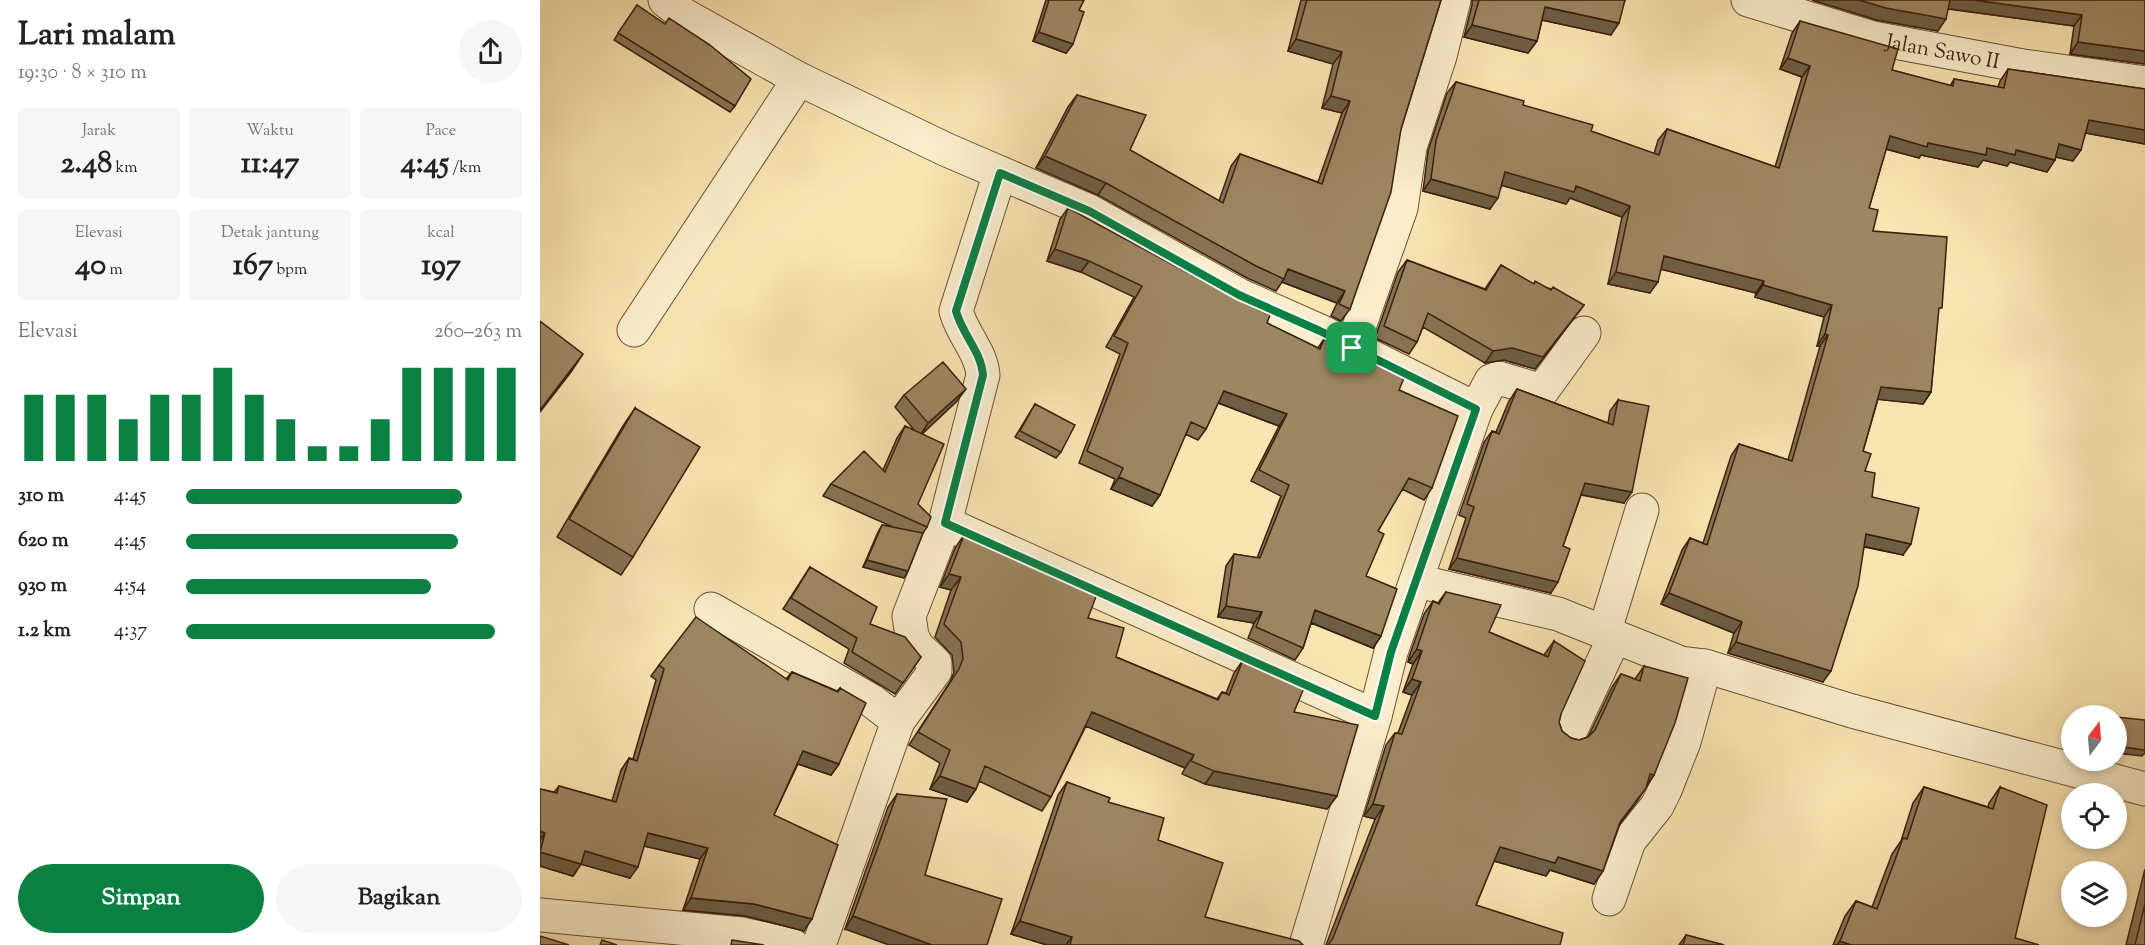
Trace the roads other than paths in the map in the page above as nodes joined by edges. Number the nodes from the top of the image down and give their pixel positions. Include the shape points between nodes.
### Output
1 (665, 0) edge
2 (1454, 0) edge
3 (1748, 0) edge
4 (800, 79) junction
5 (2145, 82) edge
6 (1000, 173) junction
7 (634, 330) dead end
8 (1584, 333) dead end
9 (1352, 348) junction
10 (1476, 409) junction
11 (1642, 510) dead end
12 (945, 523) junction
13 (1417, 582) junction
14 (711, 609) dead end
15 (1610, 633) junction
16 (1705, 666) junction
17 (1375, 716) junction
18 (898, 721) junction
19 (1569, 734) edge
20 (2145, 789) edge
21 (1609, 899) dead end
22 (540, 915) edge
23 (711, 939) edge
24 (792, 945) edge
25 (819, 945) edge
26 (1306, 945) edge

1 - 4 street via 684,15
2 - 9 street via 1410,147 1401,208
3 - 5 street, Jalan Sawo II via 1873,38 2024,66
4 - 6 street
4 - 7 street
6 - 9 street via 1089,211 1239,295
6 - 12 street via 956,311 983,375
8 - 10 street via 1542,391 1499,378 1491,381
9 - 10 street
10 - 13 street
11 - 15 street
12 - 17 street
12 - 18 street via 909,616 914,641 936,663 935,671
13 - 15 street via 1558,614
13 - 17 street via 1391,652
14 - 18 street via 872,701
15 - 16 street via 1682,663
15 - 19 street
16 - 20 street via 1852,711
16 - 21 street via 1684,742 1665,790 1629,841
17 - 26 street
18 - 25 street
22 - 23 street
23 - 24 street via 742,934

